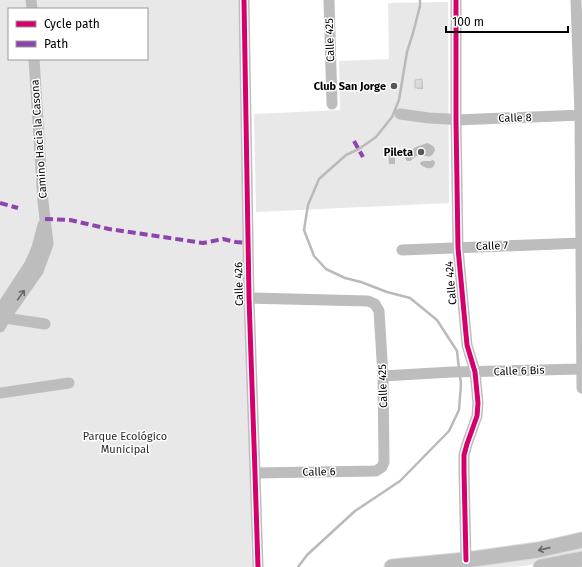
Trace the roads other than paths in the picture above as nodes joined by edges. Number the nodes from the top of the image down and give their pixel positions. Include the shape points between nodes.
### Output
1 (244, 0) edge
2 (329, 0) edge
3 (456, 0) edge
4 (576, 0) edge
5 (34, 60) edge
6 (332, 104) dead end
7 (400, 114) dead end
8 (581, 116) edge
9 (452, 120) junction
10 (582, 243) edge
11 (458, 248) junction
12 (402, 250) dead end
13 (249, 298) junction
14 (1, 320) edge
15 (45, 324) dead end
16 (582, 369) edge
17 (473, 372) junction
18 (383, 376) junction
19 (69, 383) dead end
20 (582, 388) edge
21 (0, 393) edge
22 (382, 468) joint
23 (255, 473) junction
24 (582, 540) edge
25 (582, 559) edge
26 (466, 560) junction
27 (258, 567) edge
28 (392, 567) edge
29 (541, 567) edge

1 - 13 street, Calle 426
2 - 6 street, Calle 425
3 - 9 street, Calle 424
4 - 8 street
5 - 14 street, Camino Hacia la Casona via 44,219 48,244 38,270
7 - 9 street, Calle 8
8 - 9 street, Calle 8
8 - 10 street
9 - 11 street, Calle 424
10 - 11 street, Calle 7
10 - 16 street
11 - 12 street, Calle 7
11 - 17 street, Calle 424 via 467,345
13 - 18 street, Calle 425 via 368,301 375,304 379,311
13 - 23 street, Calle 426
14 - 15 street
16 - 17 street, Calle 6 Bis
16 - 20 street
17 - 18 street, Calle 6 Bis
17 - 26 street, Calle 424 via 478,403 477,416 464,455
18 - 22 street, Calle 425
19 - 21 street
22 - 23 street, Calle 6 via 376,471
23 - 27 street, Calle 426
24 -> 26 main road via 538,550
25 - 29 main road
26 - 28 main road

